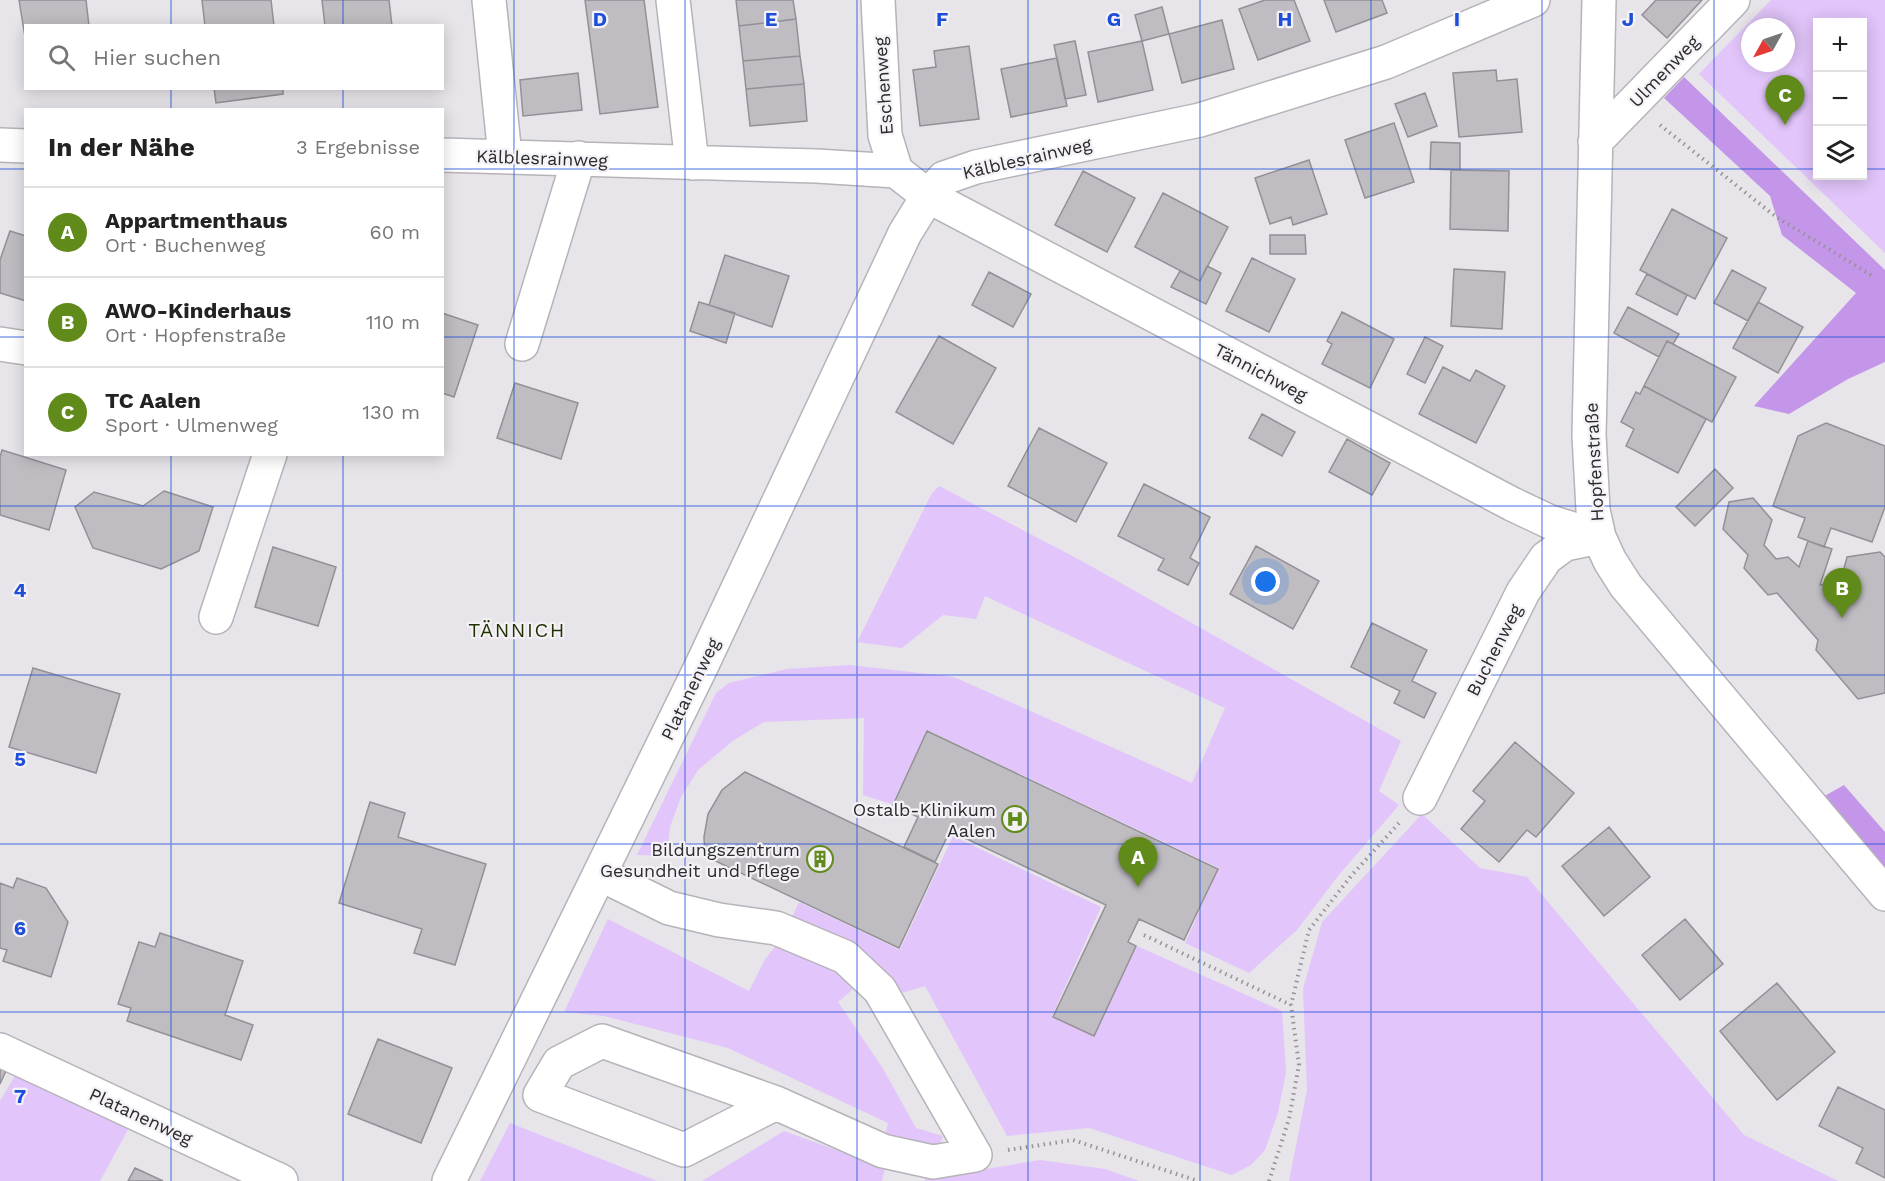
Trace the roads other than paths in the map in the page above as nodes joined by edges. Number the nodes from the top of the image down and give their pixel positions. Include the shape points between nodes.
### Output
1 (489, 0) edge
2 (673, 0) edge
3 (878, 0) edge
4 (1533, 0) edge
5 (1599, 0) edge
6 (1733, 0) edge
7 (1595, 142) junction
8 (0, 145) edge
9 (24, 146) edge
10 (444, 155) edge
11 (505, 156) junction
12 (579, 158) junction
13 (692, 163) junction
14 (896, 171) junction
15 (928, 196) junction
16 (0, 344) edge
17 (522, 344) dead end
18 (24, 348) edge
19 (269, 456) edge
20 (1599, 537) junction
21 (216, 617) dead end
22 (1420, 798) road end
23 (600, 874) junction
24 (1885, 894) edge
25 (0, 1050) edge
26 (776, 1103) junction
27 (281, 1181) edge
28 (449, 1181) edge

1 - 11 street
2 - 13 street
3 - 14 street, Eschenweg via 885,135
4 - 15 street, Kälblesrainweg via 1386,62 1200,120 976,167 944,178
5 - 7 street, Hopfenstraße
6 - 7 street, Ulmenweg
7 - 20 street, Hopfenstraße via 1589,435 1593,510
8 - 9 street
10 - 11 street, Kälblesrainweg
11 - 12 street, Kälblesrainweg
12 - 13 street, Kälblesrainweg
12 - 17 street
13 - 14 street, Kälblesrainweg
14 - 15 street
15 - 20 street, Tännichweg via 1512,504 1550,522
15 - 23 street, Platanenweg via 905,233
16 - 18 street
19 - 21 street
20 - 22 street, Buchenweg via 1565,544 1546,558 1523,592
20 - 24 street, Hopfenstraße via 1626,586
23 - 26 street via 669,908 776,928 845,957 880,990 975,1155 933,1162 883,1150
23 - 28 street, Platanenweg
25 - 27 street, Platanenweg
26 - 26 street via 602,1041 559,1063 540,1095 684,1150

